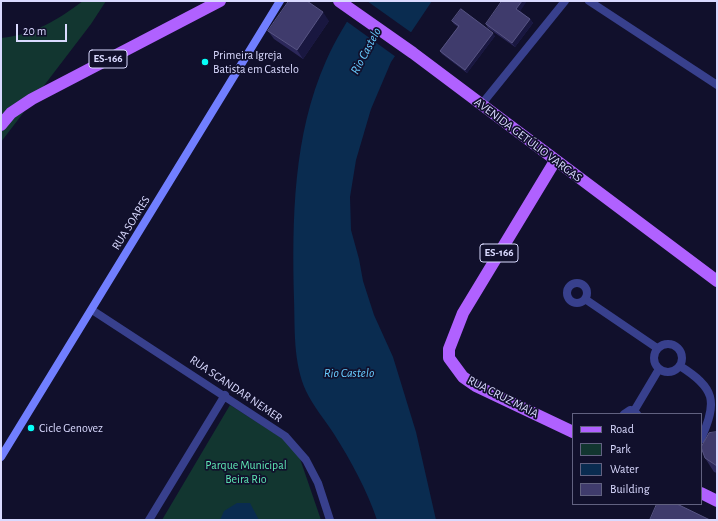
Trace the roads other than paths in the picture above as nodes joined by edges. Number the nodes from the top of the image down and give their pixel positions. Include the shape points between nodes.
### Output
1 (220, 1) edge
2 (280, 1) edge
3 (565, 1) edge
4 (589, 1) edge
5 (343, 4) edge
6 (717, 85) edge
7 (481, 105) junction
8 (1, 125) edge
9 (555, 161) junction
10 (717, 281) edge
11 (585, 299) dead end
12 (92, 310) junction
13 (657, 348) junction
14 (680, 366) junction
15 (659, 369) junction
16 (225, 395) junction
17 (636, 412) edge
18 (626, 413) edge
19 (572, 432) edge
20 (702, 437) edge
21 (1, 458) edge
22 (702, 494) edge
23 (717, 501) edge
24 (149, 520) edge
25 (330, 520) edge

1 - 8 main road, ES-166 via 32,98 11,113
2 - 12 main road, RUA SOARES
3 - 7 street
4 - 6 street
5 - 7 main road, AVENIDA GETÚLIO VARGAS
7 - 9 main road, AVENIDA GETÚLIO VARGAS
9 - 10 main road, AVENIDA GETÚLIO VARGAS
9 - 19 main road, RUA CRUZ MAIA / ES-166 via 462,313 449,349 449,358 463,377 476,386
11 - 13 street
12 - 16 street, RUA SCANDAR NEMER
12 - 21 main road, RUA SOARES
13 - 14 street via 670,344 678,348 682,357
13 - 15 street via 654,357
14 - 15 street via 672,372 663,372
14 - 20 street via 705,385 713,399 713,410
15 - 17 street
16 - 24 street
16 - 25 street, RUA SCANDAR NEMER via 284,436 306,460 318,483
17 - 18 street via 630,410
22 - 23 main road

